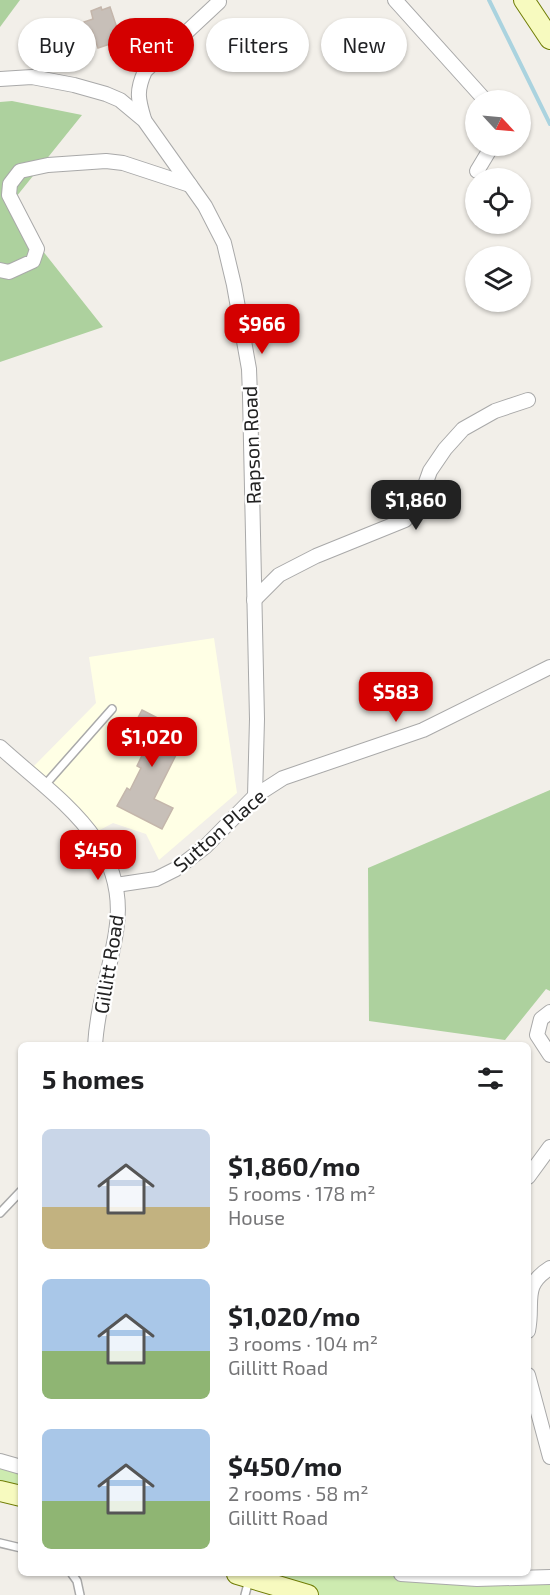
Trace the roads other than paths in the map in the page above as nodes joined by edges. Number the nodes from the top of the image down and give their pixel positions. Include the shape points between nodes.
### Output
1 (395, 0) edge
2 (524, 0) edge
3 (219, 2) dead end
4 (550, 39) edge
5 (0, 79) edge
6 (475, 90) edge
7 (144, 120) junction
8 (190, 185) junction
9 (0, 270) edge
10 (528, 400) dead end
11 (254, 600) junction
12 (550, 667) edge
13 (112, 710) dead end
14 (0, 747) edge
15 (44, 787) junction
16 (255, 796) junction
17 (116, 885) junction
18 (550, 1012) edge
19 (96, 1042) edge
20 (550, 1055) edge
21 (550, 1147) edge
22 (531, 1173) edge
23 (18, 1194) edge
24 (0, 1213) edge
25 (550, 1268) edge
26 (531, 1296) edge
27 (531, 1386) edge
28 (550, 1458) edge
29 (0, 1461) edge
30 (18, 1466) edge
31 (0, 1491) edge
32 (18, 1496) edge
33 (0, 1543) edge
34 (18, 1547) edge
35 (73, 1576) edge
36 (477, 1576) edge
37 (550, 1577) edge
38 (244, 1582) edge
39 (80, 1595) edge
40 (308, 1595) edge

1 - 6 street
2 - 4 main road
3 - 7 street, Rapson Road via 145,71 138,100
5 - 7 street, Rapson Road via 32,77 106,94
7 - 8 street, Rapson Road
8 - 9 street via 106,161 20,171 10,184 9,195 37,249 33,261 9,272
8 - 11 street, Rapson Road via 224,243 249,369
10 - 11 street via 495,411 463,429 430,471 419,502 405,520 279,575
11 - 16 street, Rapson Road
12 - 16 street, Sutton Place via 423,730 283,778
13 - 15 lane
14 - 15 street, Gillitt Road
15 - 17 street, Gillitt Road via 86,825 106,856
16 - 17 street, Sutton Place via 205,847 176,869 156,879
17 - 19 street, Gillitt Road via 117,928
18 - 20 street via 541,1019 537,1035
21 - 22 street
23 - 24 lane
25 - 26 street via 537,1276
27 - 28 street
29 - 30 street
31 - 32 main road
33 - 34 lane
35 - 39 lane
36 - 37 street
38 - 40 main road

